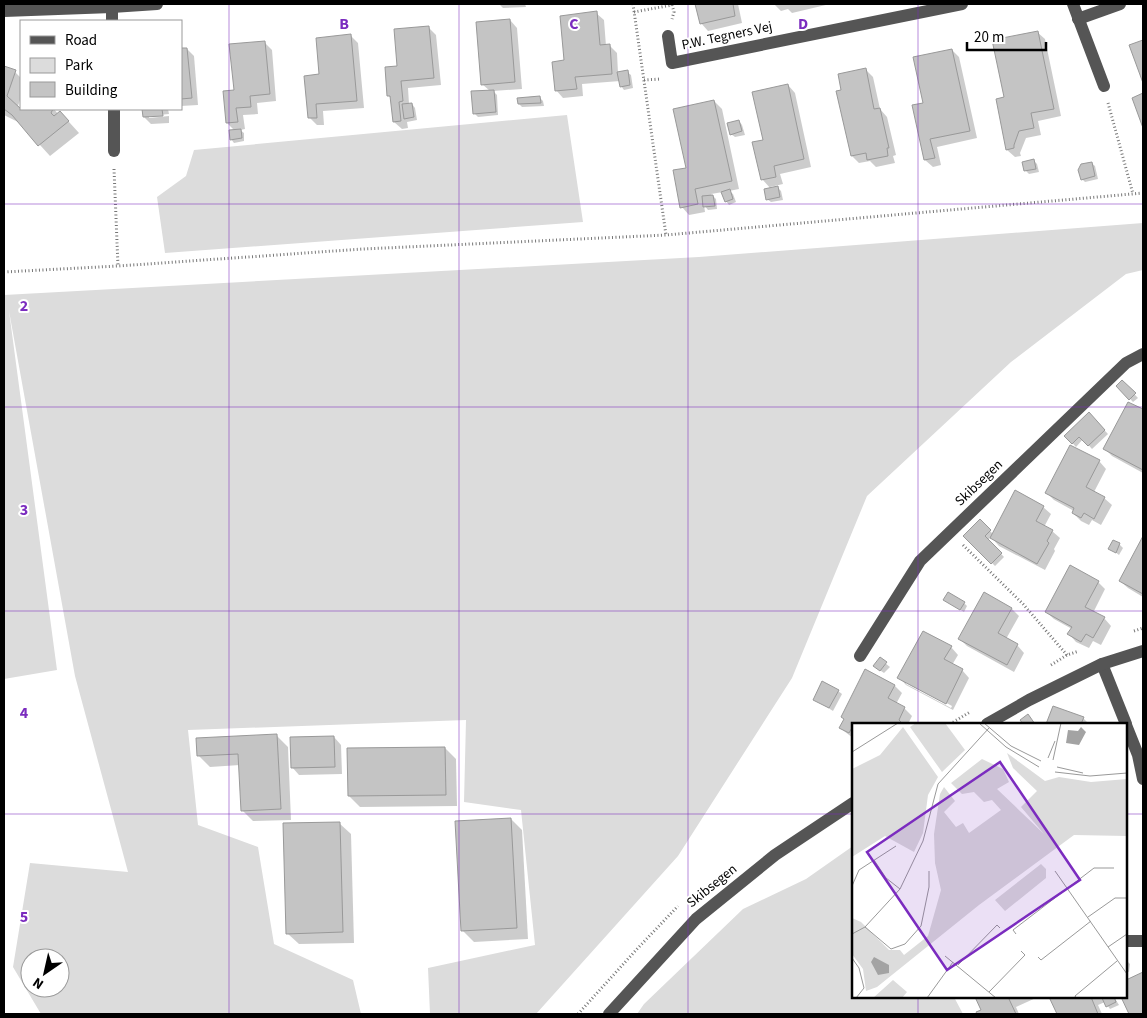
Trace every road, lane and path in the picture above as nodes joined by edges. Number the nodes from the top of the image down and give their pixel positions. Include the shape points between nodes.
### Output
1 (157, 4) edge
2 (633, 4) edge
3 (962, 4) edge
4 (1073, 4) edge
5 (1120, 4) edge
6 (112, 5) edge
7 (4, 10) edge
8 (634, 12) junction
9 (1078, 19) junction
10 (112, 20) edge
11 (668, 36) joint
12 (1104, 86) joint
13 (114, 110) edge
14 (114, 151) joint
15 (1143, 193) edge
16 (1133, 194) junction
17 (666, 235) junction
18 (118, 266) junction
19 (4, 272) edge
20 (1143, 354) edge
21 (950, 532) junction
22 (1143, 651) edge
23 (860, 656) dead end
24 (1067, 656) dead end
25 (1102, 664) junction
26 (989, 723) edge
27 (1125, 723) edge
28 (1127, 728) edge
29 (1143, 779) edge
30 (852, 804) edge
31 (1127, 941) edge
32 (1143, 941) edge
33 (609, 1014) edge

1 - 6 street
2 - 8 path
3 - 11 street, P.W. Tegners Vej via 672,63
4 - 9 street
5 - 9 street
6 - 7 street
6 - 10 street
8 - 11 path via 672,5 674,12
8 - 17 path
9 - 12 street
12 - 16 path
13 - 14 street
14 - 18 path
15 - 16 path
16 - 17 path
17 - 18 path via 363,249
18 - 19 path
20 - 21 street, Skibsegen via 1126,363
21 - 23 street, Skibsegen via 920,561
21 - 24 path via 1023,604
22 - 25 street
25 - 26 street
25 - 27 street
28 - 29 street
30 - 33 street, Skibsegen via 775,855 696,918
31 - 32 street

